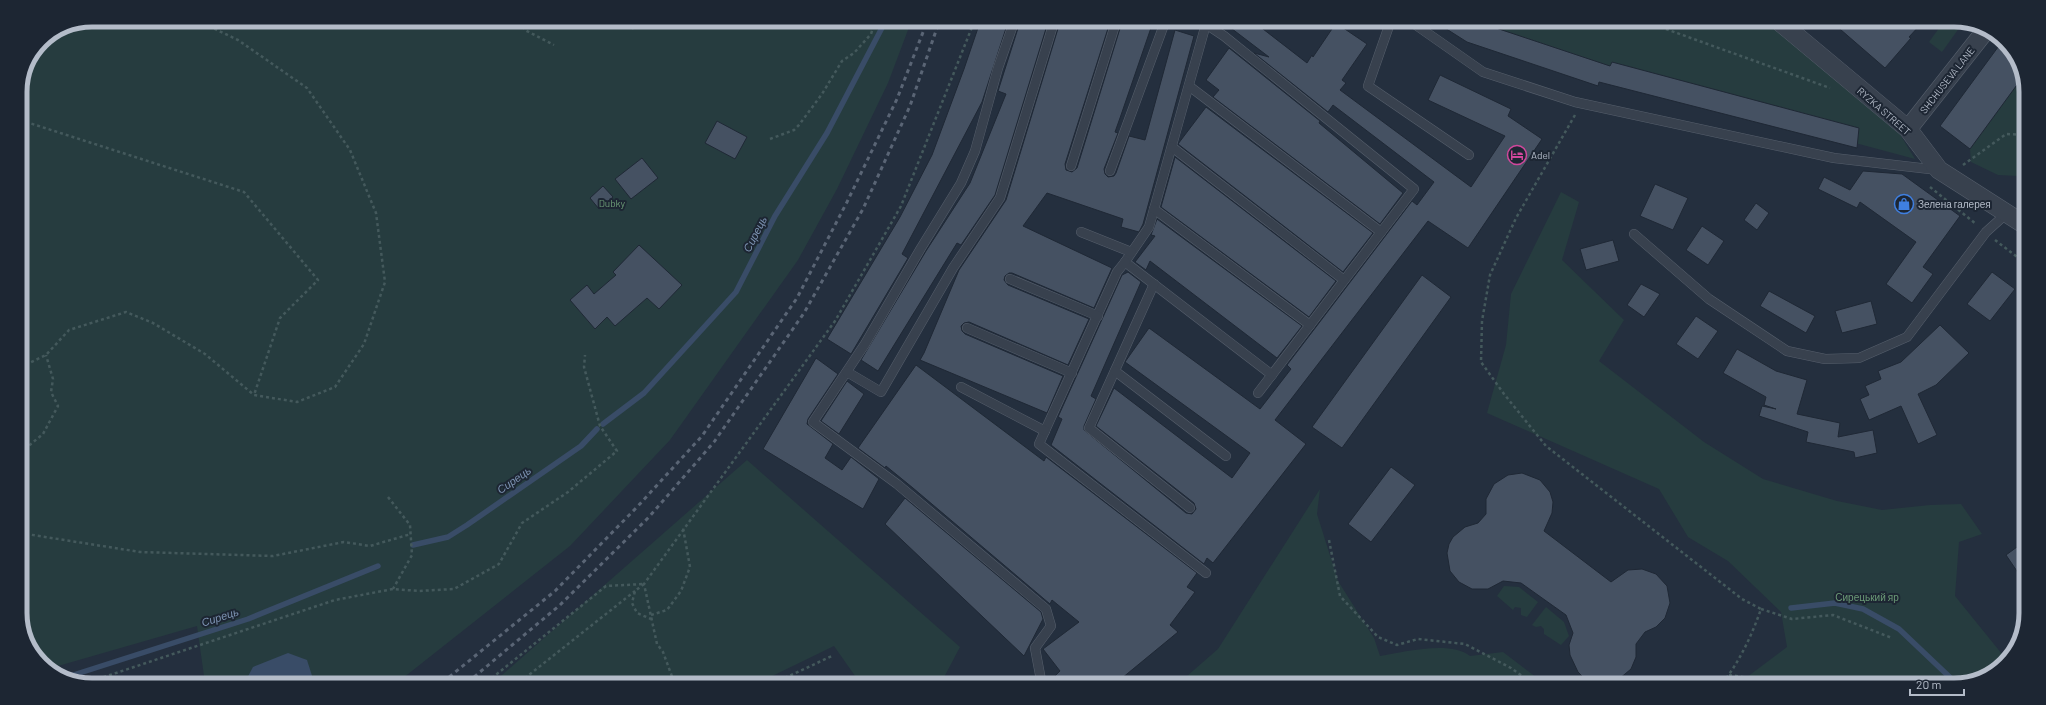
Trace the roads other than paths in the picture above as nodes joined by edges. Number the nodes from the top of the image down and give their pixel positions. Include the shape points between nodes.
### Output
1 (1012, 27) edge
2 (1052, 27) edge
3 (1114, 27) edge
4 (1163, 27) edge
5 (1204, 27) edge
6 (1211, 27) edge
7 (1389, 27) edge
8 (1419, 27) edge
9 (1786, 27) edge
10 (1983, 34) edge
11 (1189, 86) junction
12 (1908, 129) junction
13 (1172, 147) junction
14 (1469, 155) dead end
15 (1071, 166) dead end
16 (1939, 170) junction
17 (1110, 171) dead end
18 (1154, 210) junction
19 (2006, 214) junction
20 (2019, 222) edge
21 (1081, 232) dead end
22 (1381, 232) junction
23 (1634, 234) dead end
24 (1131, 252) junction
25 (1125, 262) junction
26 (1010, 279) dead end
27 (1344, 280) junction
28 (1154, 284) junction
29 (1098, 316) junction
30 (1310, 325) junction
31 (967, 328) dead end
32 (1115, 371) junction
33 (847, 372) junction
34 (1072, 373) junction
35 (1272, 375) junction
36 (961, 387) dead end
37 (1258, 393) dead end
38 (1045, 431) junction
39 (1226, 456) dead end
40 (1190, 508) dead end
41 (1206, 573) dead end
42 (1041, 678) edge

1 - 33 lane via 975,150 961,183
2 - 33 lane via 1000,198 953,268 881,392
3 - 15 lane
4 - 17 lane
5 - 11 lane
6 - 22 lane via 1414,189
7 - 14 lane via 1368,86
8 - 16 lane via 1484,72 1575,102 1834,158
9 - 12 street, RYZKA STREET
10 - 12 street, SHCHUSEVA LANE
11 - 13 lane
11 - 22 lane
12 - 16 street, RYZKA STREET
13 - 18 lane
13 - 27 lane
16 - 19 street, RYZKA STREET
18 - 24 lane via 1149,227
18 - 30 lane
19 - 20 street, RYZKA STREET
19 - 23 lane via 1986,232 1907,337 1859,358 1825,359 1787,350 1709,299
21 - 24 lane
22 - 27 lane
24 - 25 lane
25 - 28 lane
25 - 29 lane via 1117,272
26 - 29 lane
27 - 30 lane
28 - 32 lane
28 - 35 lane
29 - 34 lane
30 - 35 lane
31 - 34 lane
32 - 39 lane
32 - 40 lane via 1089,428
33 - 42 lane via 813,422 897,484 1046,609 1051,626 1035,648
34 - 38 lane
35 - 37 lane
36 - 38 lane
38 - 41 lane via 1039,444

